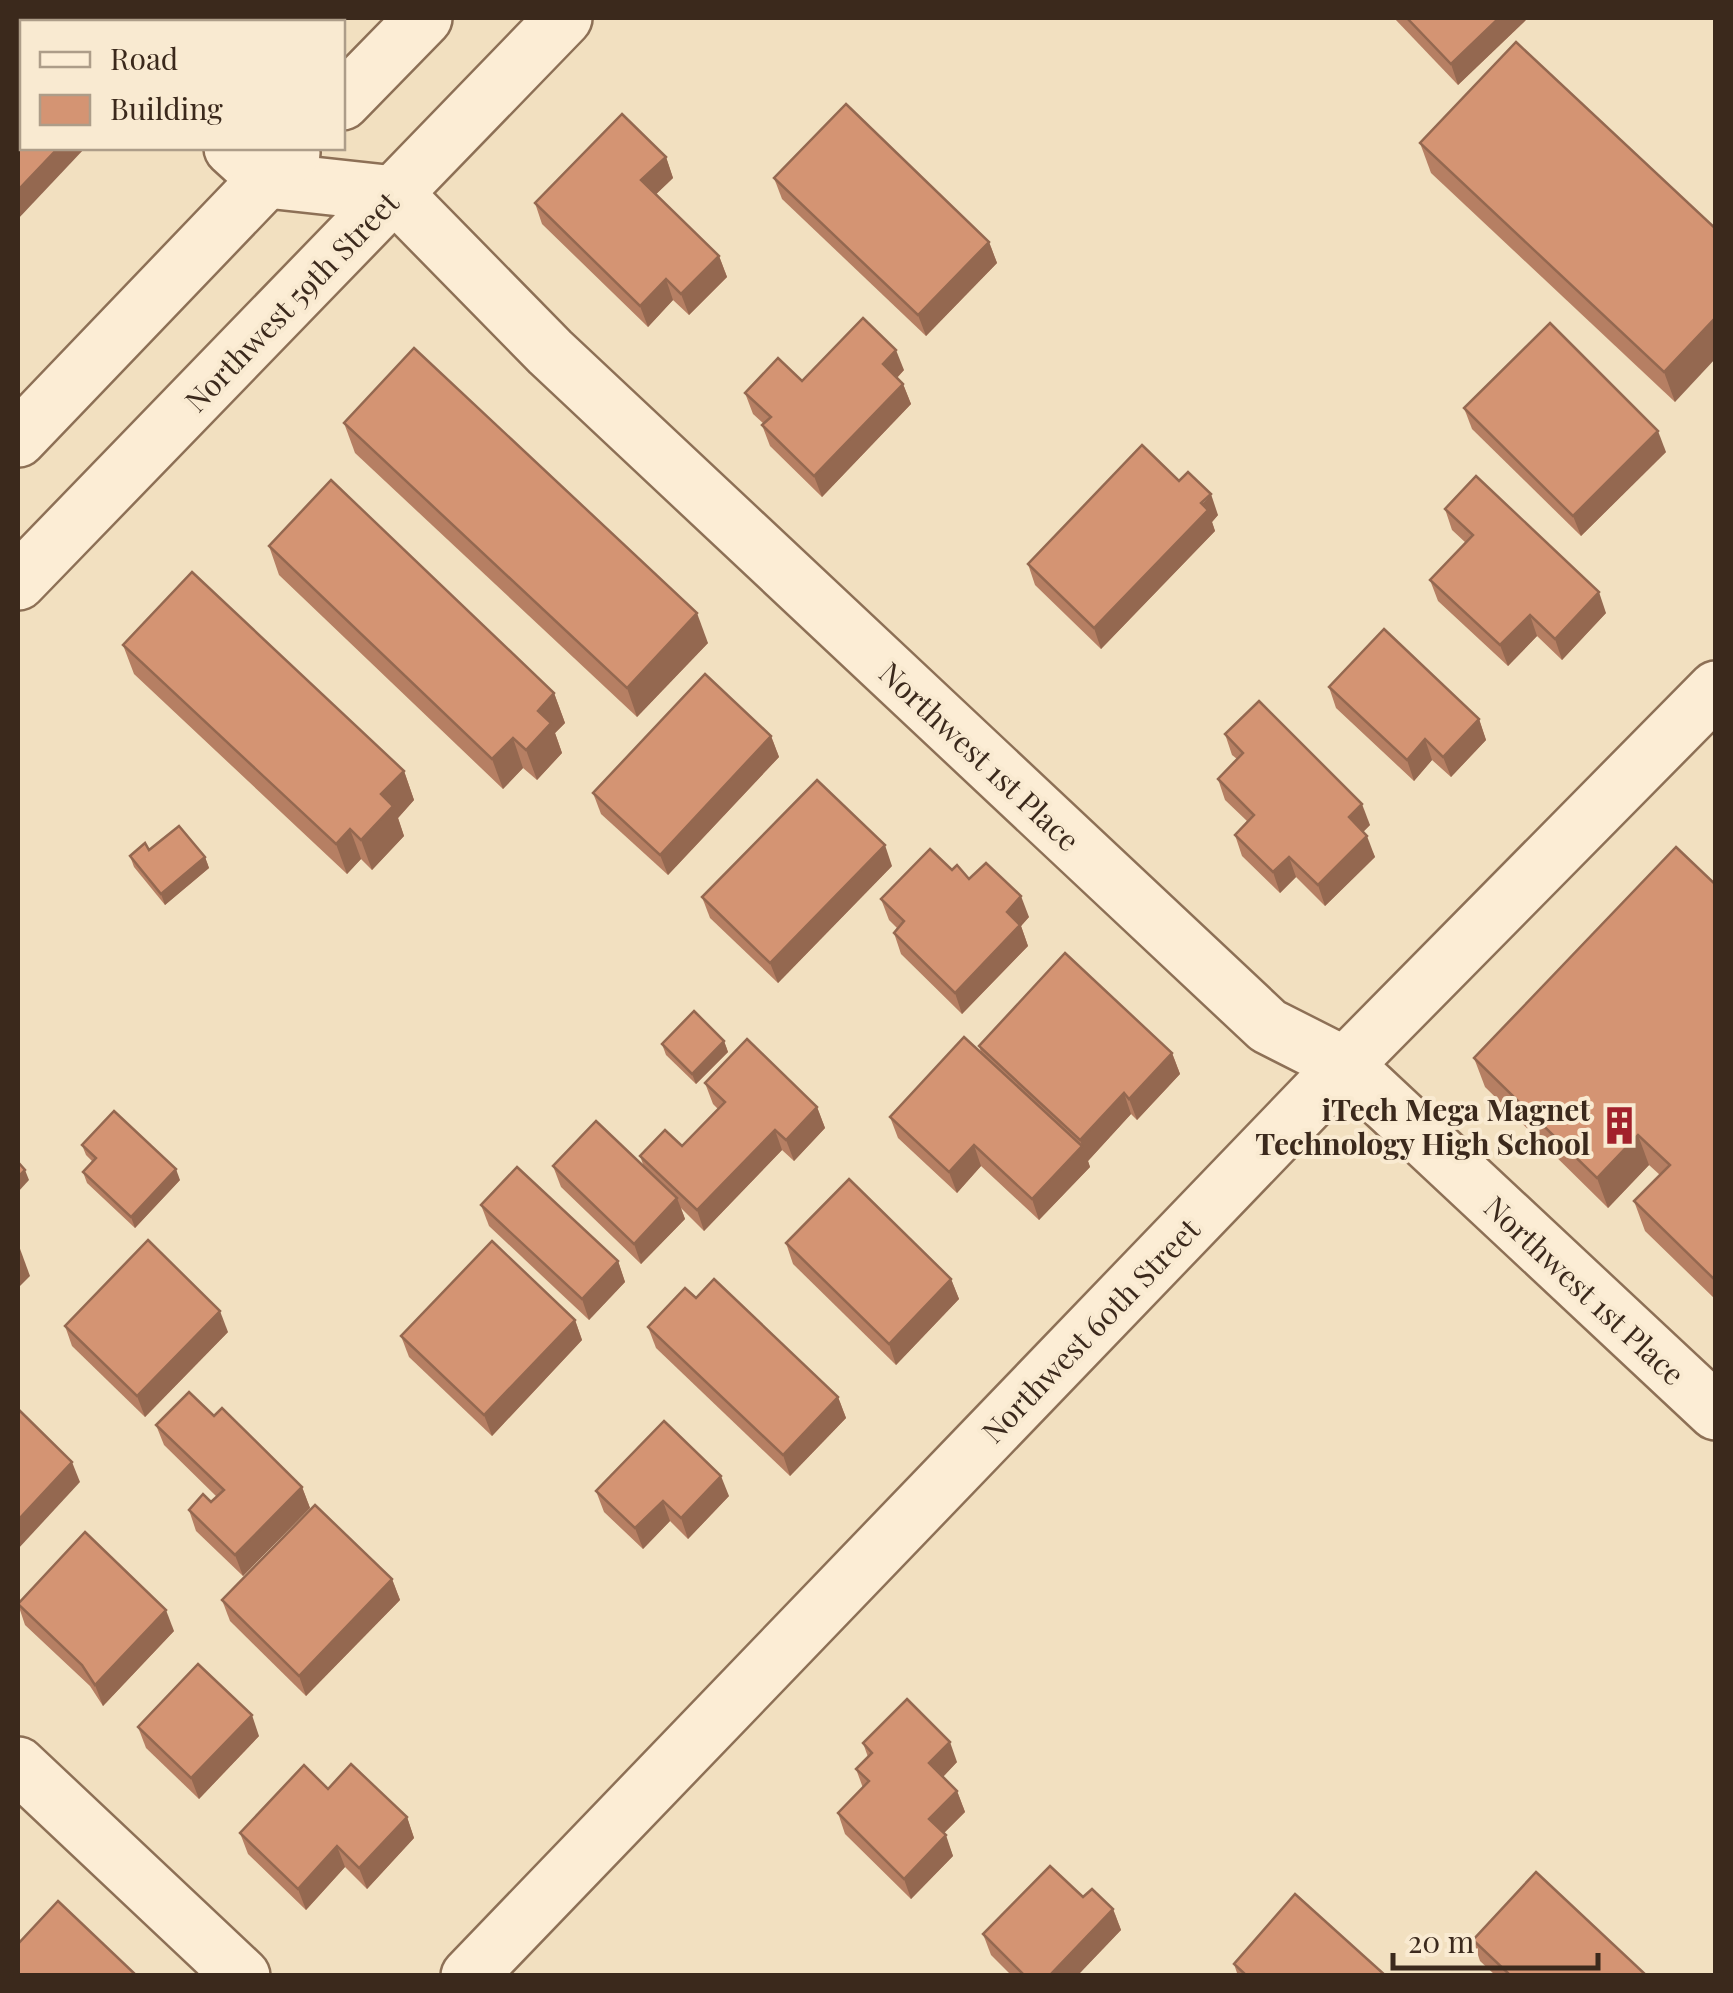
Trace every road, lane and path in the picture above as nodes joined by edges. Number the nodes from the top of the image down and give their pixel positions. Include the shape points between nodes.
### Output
1 (424, 18) edge
2 (564, 18) edge
3 (345, 99) edge
4 (265, 158) edge
5 (396, 194) junction
6 (18, 438) edge
7 (18, 582) edge
8 (1716, 689) edge
9 (1345, 1065) junction
10 (1716, 1412) edge
11 (18, 1765) edge
12 (242, 1976) edge
13 (469, 1976) edge

1 - 3 street
2 - 5 street, Northwest 59th Street
4 - 5 street
4 - 6 street
5 - 7 street, Northwest 59th Street
5 - 9 street, Northwest 1st Place via 550,352 1268,1026
8 - 9 street, Northwest 60th Street
9 - 10 street, Northwest 1st Place
9 - 13 street, Northwest 60th Street
11 - 12 street

